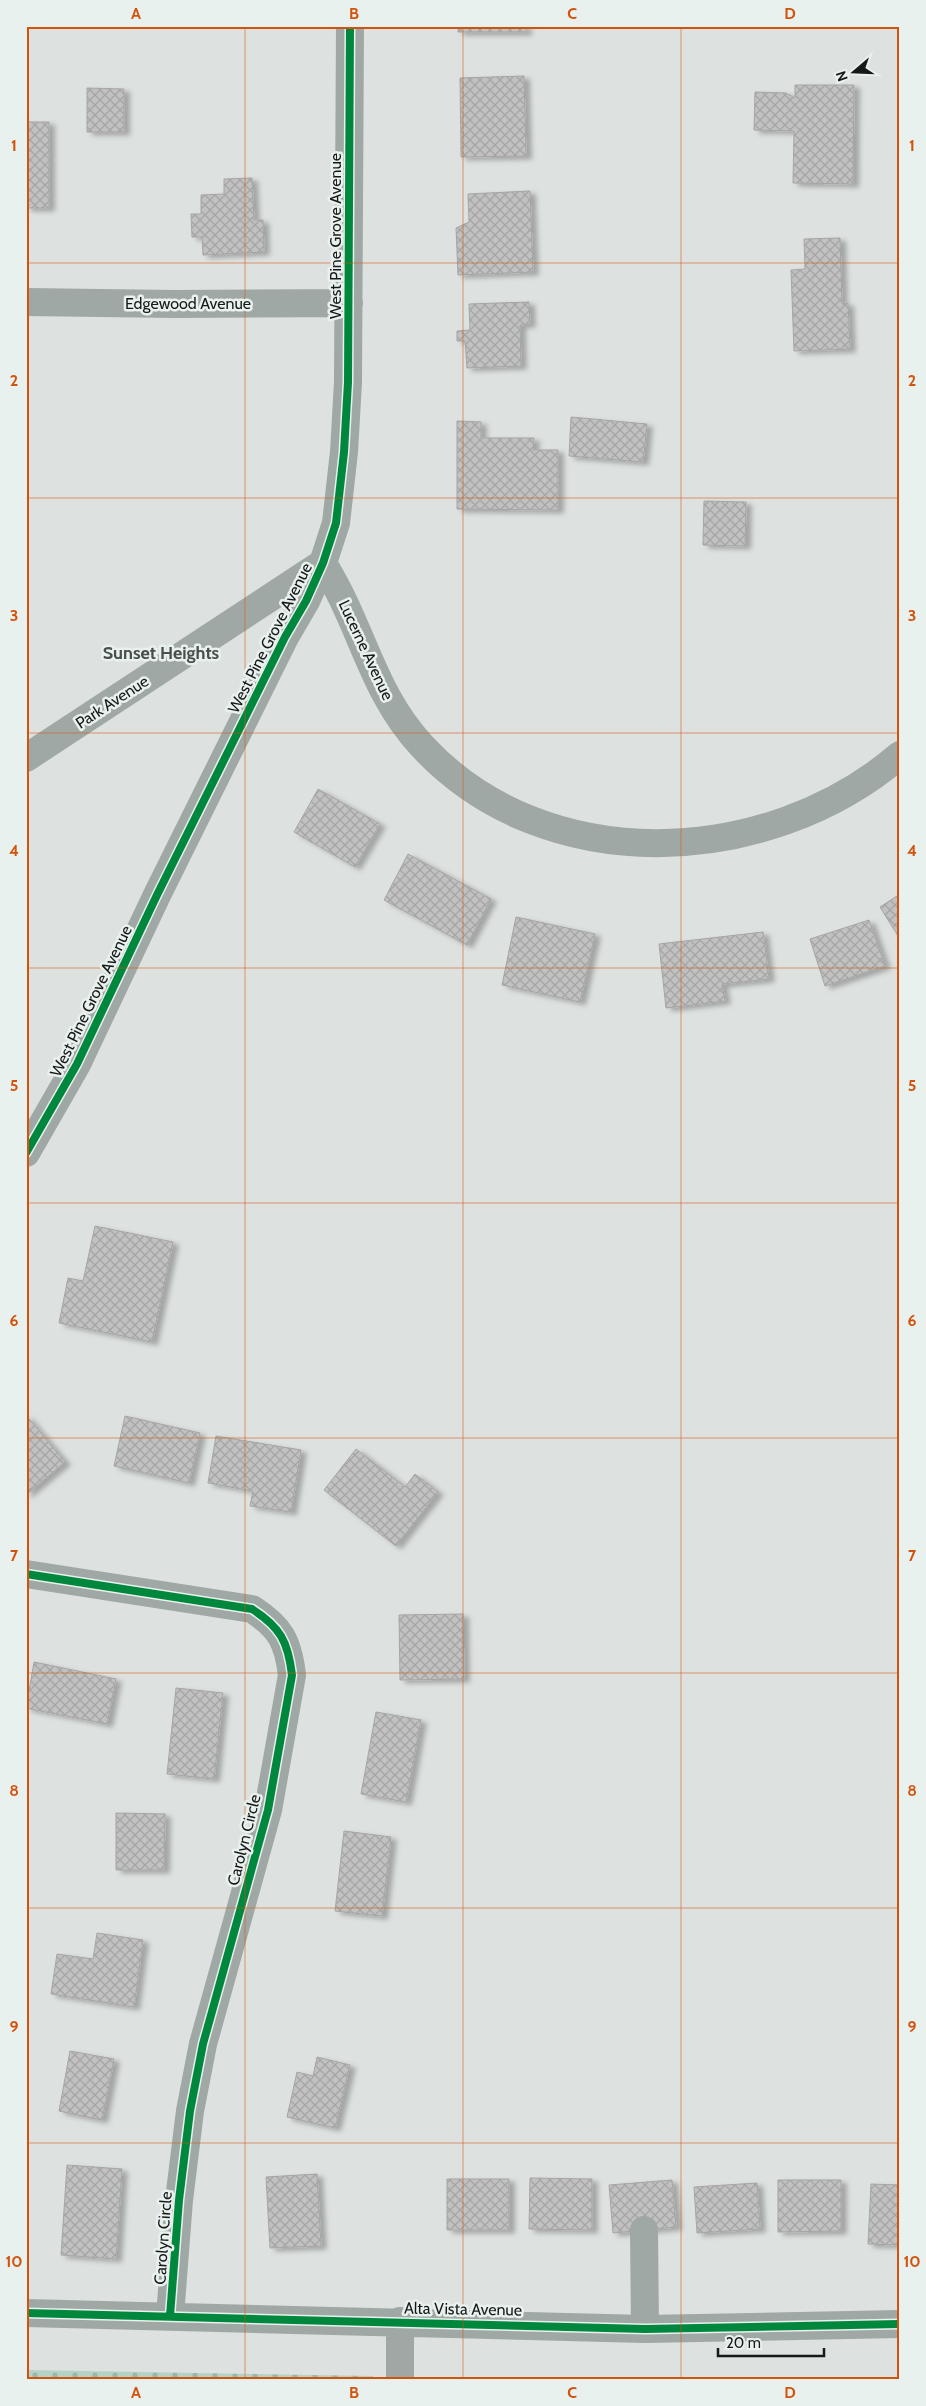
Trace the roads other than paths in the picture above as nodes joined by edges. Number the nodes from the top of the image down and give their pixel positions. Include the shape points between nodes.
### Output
1 (350, 26) edge
2 (26, 302) edge
3 (349, 303) junction
4 (323, 563) junction
5 (900, 755) edge
6 (26, 758) edge
7 (26, 1153) edge
8 (26, 1574) edge
9 (644, 2230) dead end
10 (26, 2313) edge
11 (170, 2316) junction
12 (400, 2322) junction
13 (900, 2324) edge
14 (645, 2329) junction
15 (400, 2380) edge

1 - 3 street, West Pine Grove Avenue
2 - 3 street, Edgewood Avenue
3 - 4 street, West Pine Grove Avenue via 344,452 336,523
4 - 5 street, Lucerne Avenue via 343,600 378,683 421,745 477,794 544,827 586,838 630,843 717,839 771,826 812,810 851,790
4 - 6 street, Park Avenue
4 - 7 street, West Pine Grove Avenue via 77,1064
8 - 11 street, Carolyn Circle via 252,1609 269,1620 283,1636 290,1655 292,1674 268,1810 203,2044 190,2111
9 - 14 street
10 - 11 street, Alta Vista Avenue
11 - 12 street, Alta Vista Avenue
12 - 14 street, Alta Vista Avenue
12 - 15 street
13 - 14 street, Alta Vista Avenue

